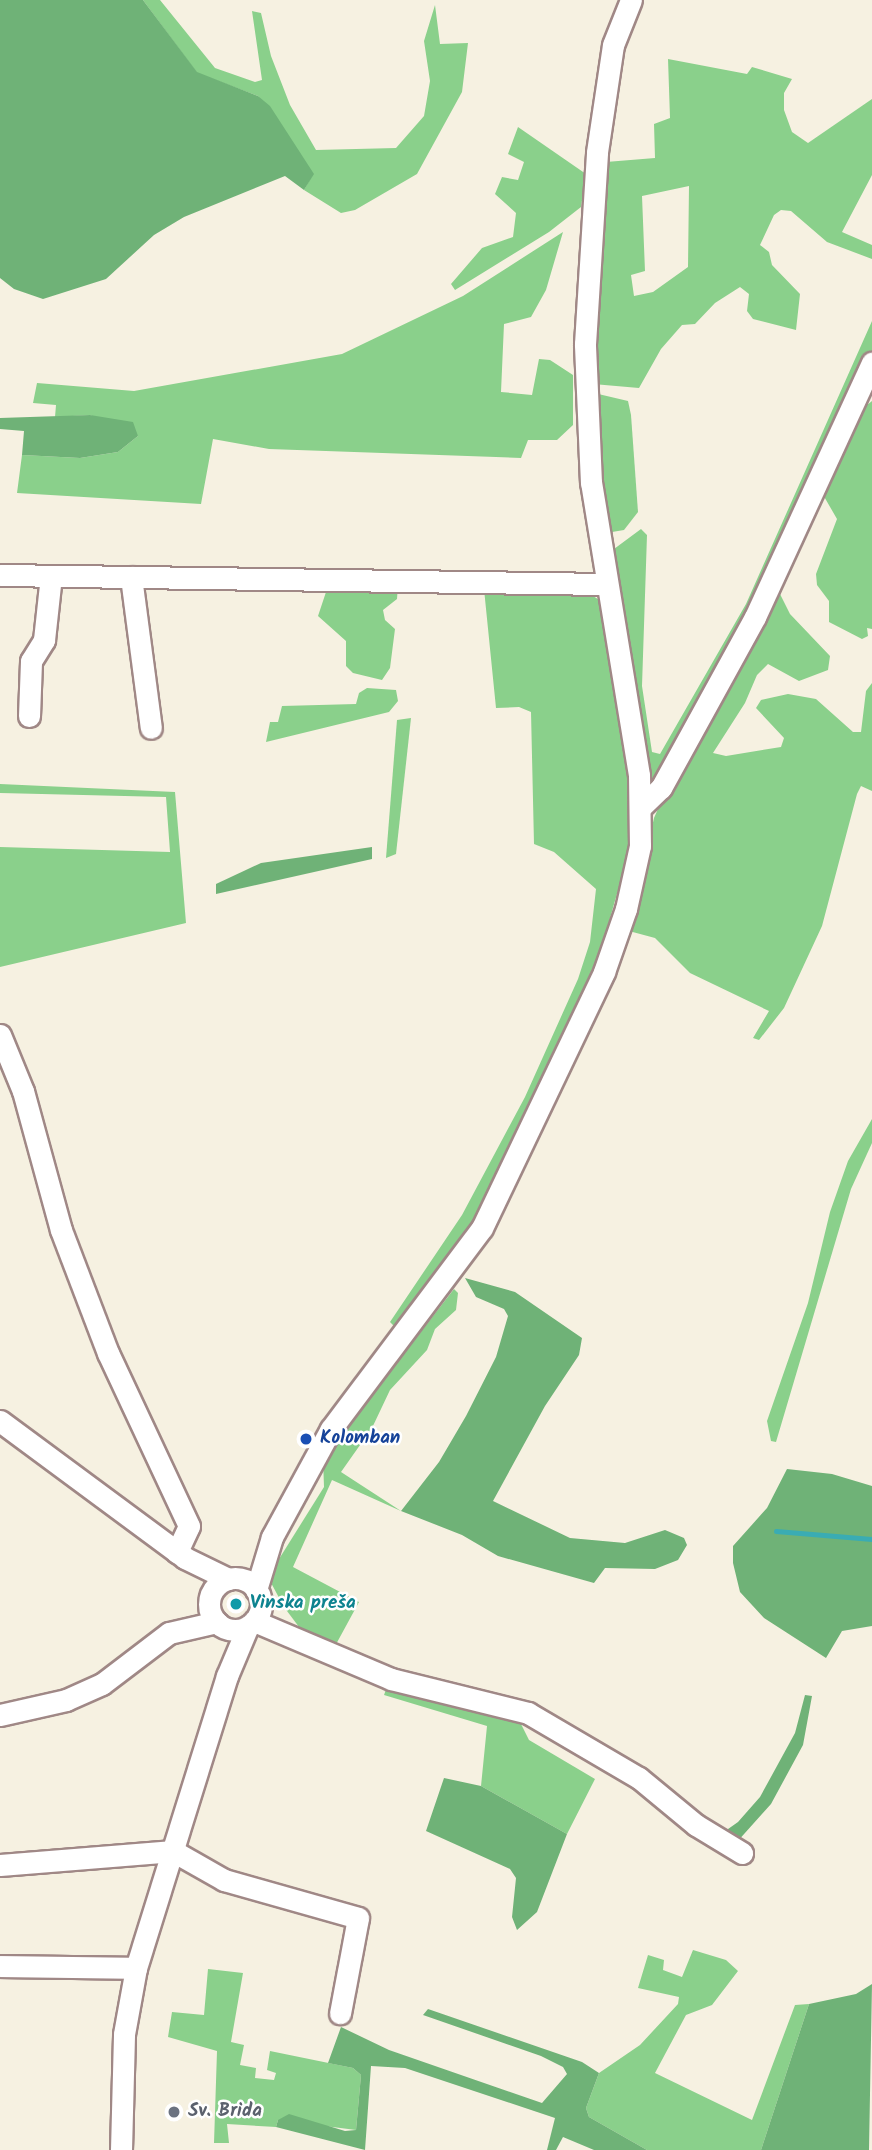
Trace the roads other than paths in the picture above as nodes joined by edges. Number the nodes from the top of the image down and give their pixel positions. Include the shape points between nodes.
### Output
1 (631, 0) edge
2 (872, 363) edge
3 (0, 575) edge
4 (51, 576) junction
5 (131, 577) junction
6 (607, 584) junction
7 (29, 716) dead end
8 (151, 729) dead end
9 (641, 807) junction
10 (0, 1035) edge
11 (0, 1421) edge
12 (272, 1537) junction
13 (181, 1555) junction
14 (230, 1579) junction
15 (210, 1597) junction
16 (255, 1611) junction
17 (220, 1624) junction
18 (169, 1633) junction
19 (227, 1676) junction
20 (0, 1715) edge
21 (173, 1852) junction
22 (742, 1853) dead end
23 (0, 1866) edge
24 (0, 1966) edge
25 (136, 1968) junction
26 (340, 2013) dead end
27 (121, 2150) edge

1 - 6 street via 613,45 597,152 584,344 585,418
2 - 9 street via 755,617 661,788
3 - 4 street
4 - 5 street
4 - 7 street via 44,640 31,661
5 - 6 street
5 - 8 street
6 - 9 street via 631,706
9 - 12 street via 640,846 626,909 604,972 512,1171 482,1228 443,1284 331,1429
10 - 13 street via 23,1091 61,1230 108,1353 188,1526
11 - 13 street
12 - 14 street
12 - 16 street
13 - 14 street
13 - 15 street
14 - 15 street
14 - 16 street via 246,1580
15 - 17 street
15 - 18 street
16 - 17 street
16 - 19 street
16 - 22 street via 327,1656 391,1679 528,1713 639,1779 696,1825
17 - 18 street
17 - 19 street
18 - 20 street via 102,1684 66,1700
19 - 21 street
21 - 23 street
21 - 25 street
21 - 26 street via 225,1880 358,1918
24 - 25 street
25 - 27 street via 124,2034

